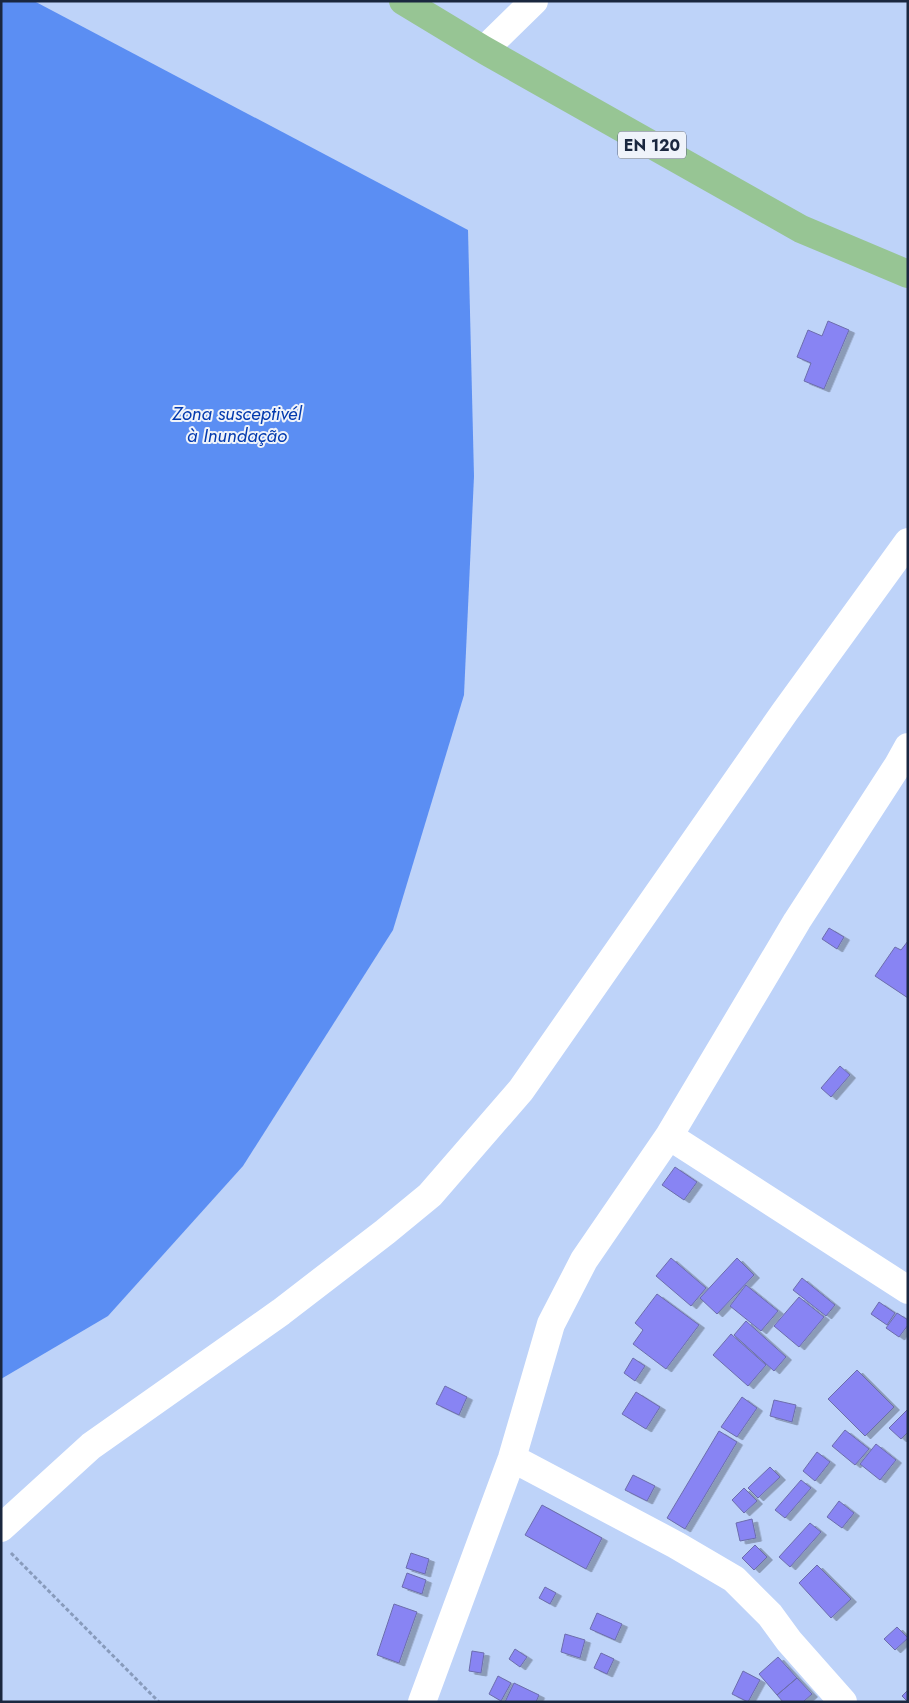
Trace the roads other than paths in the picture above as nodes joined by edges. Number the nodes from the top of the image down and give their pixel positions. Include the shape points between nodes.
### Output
1 (403, 1) edge
2 (534, 1) edge
3 (484, 50) junction
4 (908, 274) edge
5 (908, 542) edge
6 (908, 747) edge
7 (669, 1136) junction
8 (908, 1290) edge
9 (512, 1458) junction
10 (5, 1540) edge
11 (422, 1702) edge
12 (843, 1702) edge

1 - 3 main road, EN 120
2 - 3 street
3 - 4 main road, EN 120 via 801,229
5 - 10 street via 784,713 521,1090 430,1195 281,1312 91,1446
6 - 7 street via 797,921
7 - 8 street
7 - 9 street via 584,1260 551,1324
9 - 11 street
9 - 12 street via 734,1579 764,1609

